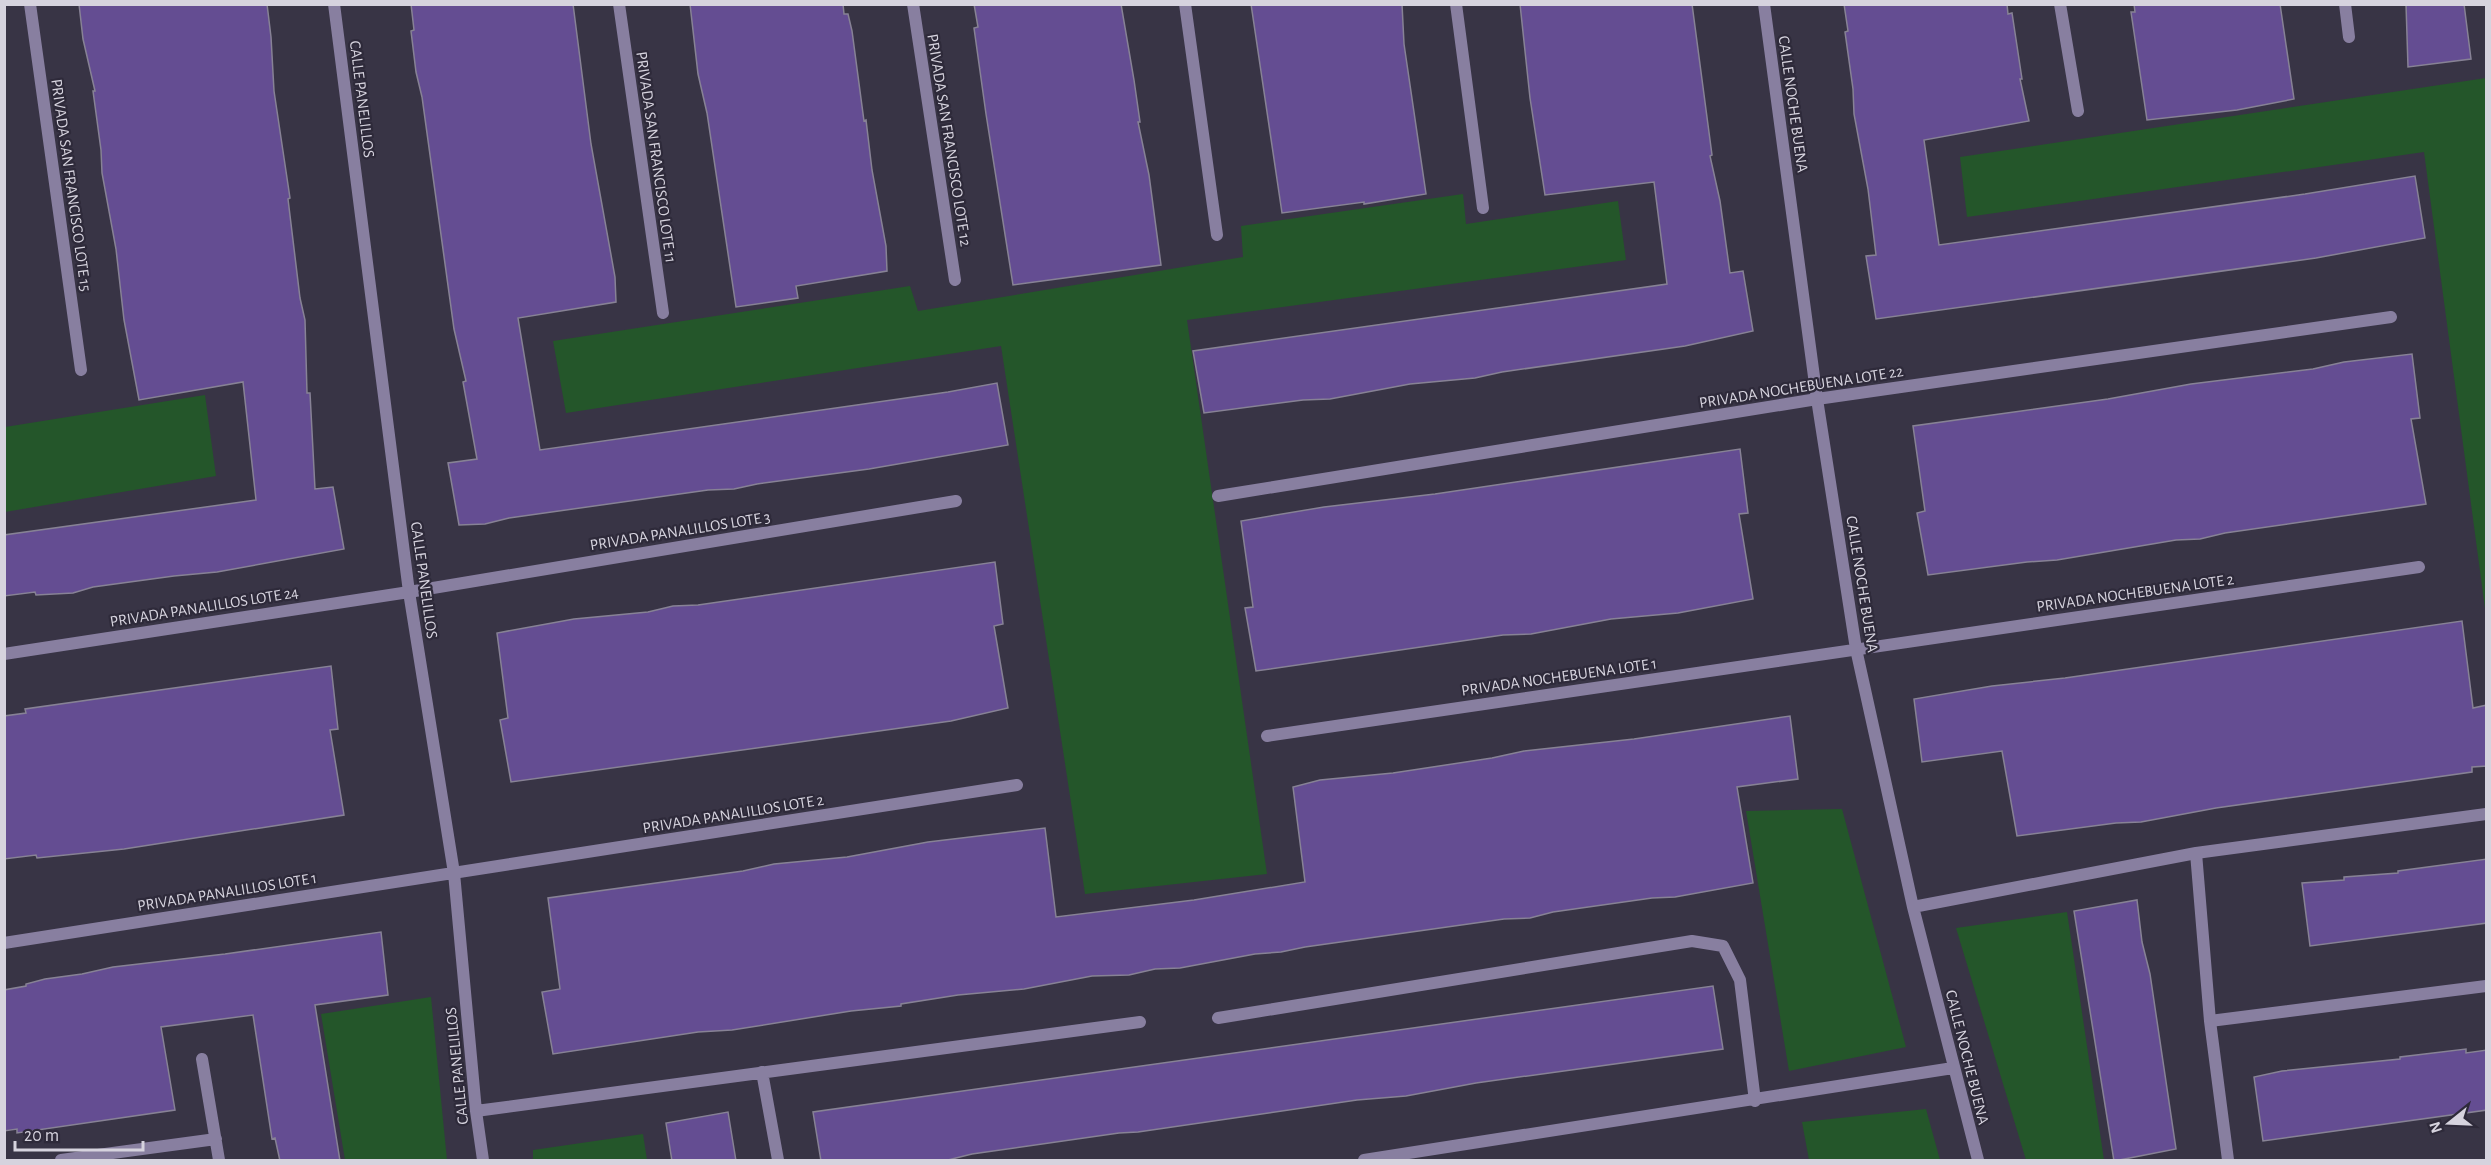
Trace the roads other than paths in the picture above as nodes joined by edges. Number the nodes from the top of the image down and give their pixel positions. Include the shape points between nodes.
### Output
1 (30, 4) edge
2 (334, 4) edge
3 (619, 4) edge
4 (913, 4) edge
5 (1185, 4) edge
6 (1456, 4) edge
7 (1764, 4) edge
8 (2060, 4) edge
9 (2345, 4) edge
10 (2349, 37) dead end
11 (2078, 111) dead end
12 (1483, 208) dead end
13 (1217, 235) dead end
14 (955, 280) dead end
15 (663, 313) dead end
16 (2391, 316) dead end
17 (81, 370) dead end
18 (1817, 399) junction
19 (1218, 496) dead end
20 (956, 501) dead end
21 (2419, 567) dead end
22 (409, 591) junction
23 (1856, 649) junction
24 (4, 654) edge
25 (1267, 736) dead end
26 (1017, 785) dead end
27 (2487, 814) edge
28 (2196, 853) junction
29 (454, 873) junction
30 (1914, 907) junction
31 (4, 943) edge
32 (2487, 986) edge
33 (1218, 1018) dead end
34 (2210, 1021) junction
35 (1140, 1022) dead end
36 (202, 1059) dead end
37 (1953, 1068) junction
38 (762, 1072) junction
39 (1755, 1101) junction
40 (476, 1111) junction
41 (216, 1138) junction
42 (61, 1161) edge
43 (219, 1161) edge
44 (483, 1161) edge
45 (778, 1161) edge
46 (1364, 1161) edge
47 (1978, 1161) edge
48 (2228, 1161) edge

1 - 17 street, PRIVADA SAN FRANCISCO LOTE 15
2 - 22 street, CALLE PANELILLOS
3 - 15 street, PRIVADA SAN FRANCISCO LOTE 11
4 - 14 street, PRIVADA SAN FRANCISCO LOTE 12
5 - 13 street
6 - 12 street
7 - 18 street, CALLE NOCHE BUENA
8 - 11 street
9 - 10 street
16 - 18 street, PRIVADA NOCHEBUENA LOTE 22
18 - 19 street, PRIVADA NOCHEBUENA LOTE 22
18 - 23 street, CALLE NOCHE BUENA
20 - 22 street, PRIVADA PANALILLOS LOTE 3
21 - 23 street, PRIVADA NOCHEBUENA LOTE 2
22 - 24 street, PRIVADA PANALILLOS LOTE 24
22 - 29 street, CALLE PANELILLOS
23 - 25 street, PRIVADA NOCHEBUENA LOTE 1
23 - 30 street, CALLE NOCHE BUENA
26 - 29 street, PRIVADA PANALILLOS LOTE 2
27 - 28 street
28 - 30 street
28 - 34 street
29 - 31 street, PRIVADA PANALILLOS LOTE 1
29 - 40 street, CALLE PANELILLOS
30 - 37 street, CALLE NOCHE BUENA
32 - 34 street
33 - 39 street via 1692,941 1723,946 1740,980
34 - 48 street
35 - 38 street
36 - 41 street
37 - 39 street
37 - 47 street, CALLE NOCHE BUENA
38 - 40 street
38 - 45 street
39 - 46 street
40 - 44 street, CALLE PANELILLOS
41 - 42 street
41 - 43 street

